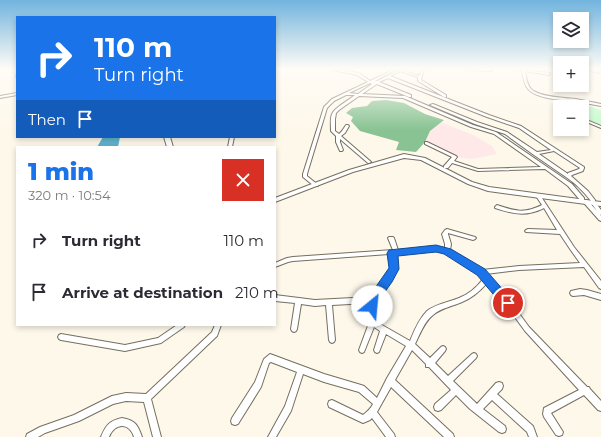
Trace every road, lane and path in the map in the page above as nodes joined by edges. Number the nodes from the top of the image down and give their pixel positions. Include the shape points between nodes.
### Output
1 (356, 89) edge
2 (365, 89) edge
3 (391, 89) edge
4 (420, 89) edge
5 (434, 89) edge
6 (530, 89) edge
7 (16, 94) edge
8 (345, 94) junction
9 (357, 96) junction
10 (0, 97) edge
11 (573, 100) edge
12 (589, 103) edge
13 (460, 105) junction
14 (601, 105) edge
15 (429, 106) junction
16 (488, 116) junction
17 (589, 122) edge
18 (475, 125) junction
19 (347, 126) dead end
20 (601, 127) edge
21 (338, 136) junction
22 (509, 139) junction
23 (426, 143) dead end
24 (341, 150) dead end
25 (555, 150) junction
26 (535, 154) junction
27 (369, 162) junction
28 (452, 162) junction
29 (446, 168) junction
30 (546, 168) junction
31 (568, 177) junction
32 (315, 183) junction
33 (276, 196) edge
34 (538, 196) junction
35 (276, 200) edge
36 (584, 201) junction
37 (597, 202) edge
38 (544, 206) junction
39 (497, 207) dead end
40 (601, 213) edge
41 (601, 219) edge
42 (528, 231) dead end
43 (562, 232) junction
44 (391, 238) dead end
45 (473, 238) dead end
46 (447, 251) junction
47 (394, 252) junction
48 (276, 265) edge
49 (585, 265) junction
50 (481, 272) junction
51 (487, 279) junction
52 (601, 286) edge
53 (573, 293) dead end
54 (601, 297) edge
55 (276, 298) edge
56 (373, 300) junction
57 (298, 301) junction
58 (329, 303) junction
59 (372, 323) junction
60 (181, 326) edge
61 (218, 326) edge
62 (294, 329) dead end
63 (384, 330) junction
64 (61, 337) dead end
65 (332, 340) dead end
66 (411, 345) junction
67 (443, 348) dead end
68 (362, 350) dead end
69 (377, 350) dead end
70 (474, 356) dead end
71 (429, 364) junction
72 (301, 370) junction
73 (390, 381) junction
74 (448, 382) junction
75 (499, 386) dead end
76 (456, 390) junction
77 (586, 390) junction
78 (491, 394) junction
79 (147, 398) junction
80 (378, 403) junction
81 (332, 404) dead end
82 (438, 407) dead end
83 (601, 407) edge
84 (478, 409) junction
85 (373, 412) junction
86 (235, 421) dead end
87 (502, 429) dead end
88 (559, 432) dead end
89 (30, 437) edge
90 (105, 437) edge
91 (138, 437) edge
92 (157, 437) edge
93 (272, 437) edge
94 (391, 437) edge
95 (450, 437) edge
96 (533, 437) edge

1 - 8 street
2 - 9 street
3 - 15 street
4 - 13 street
5 - 13 street
6 - 11 street via 545,96
7 - 10 highway
8 - 9 street
8 - 32 street via 330,102 323,114 305,174
9 - 15 street via 399,96
9 - 21 street via 334,113 332,127
12 - 14 street
13 - 16 street
15 - 18 street
16 - 18 street
16 - 25 street via 520,127
17 - 20 street
18 - 22 street
18 - 22 street via 506,133
19 - 21 street
21 - 24 street
21 - 27 street
22 - 26 street
22 - 30 street
23 - 28 street via 455,157
25 - 26 street
25 - 31 street via 582,168
26 - 31 street
27 - 29 highway via 406,153 424,157
27 - 32 highway
28 - 29 street
28 - 30 street via 478,170
29 - 36 highway via 490,187
30 - 36 street via 570,185
31 - 37 street
32 - 33 highway
32 - 34 highway via 404,156 436,165 483,188
32 - 35 highway
34 - 36 highway
34 - 38 street
36 - 37 highway
36 - 41 street
37 - 40 street
38 - 39 street via 536,211 520,213
38 - 43 street
42 - 43 street
43 - 49 street
44 - 47 street
45 - 46 street via 447,231
46 - 47 street via 436,248
46 - 50 street
47 - 48 street via 293,259
47 - 56 street via 394,269
49 - 50 street
49 - 52 street
50 - 51 street
51 - 66 street via 461,300 430,313
51 - 77 street via 527,328
53 - 54 street via 586,292
55 - 57 street
56 - 58 street
56 - 59 street
57 - 58 street
57 - 62 street
58 - 65 street
59 - 63 street
59 - 68 street
60 - 64 street via 159,341 125,348
61 - 79 street via 215,334
63 - 66 street
63 - 69 street
66 - 71 street
66 - 73 street
67 - 71 street
70 - 74 street
71 - 74 street
72 - 80 street via 361,389
72 - 86 street via 268,358 257,386
72 - 93 street via 288,408
73 - 80 street
73 - 95 street
74 - 76 street
75 - 78 street
76 - 82 street
76 - 84 street
77 - 83 street
77 - 88 street via 547,411
78 - 84 street
78 - 96 street via 530,430
79 - 89 street via 126,397 112,400
79 - 92 street
80 - 85 street
81 - 85 street via 363,419
84 - 87 street
85 - 94 street
90 - 91 street via 108,429 118,423 133,425

